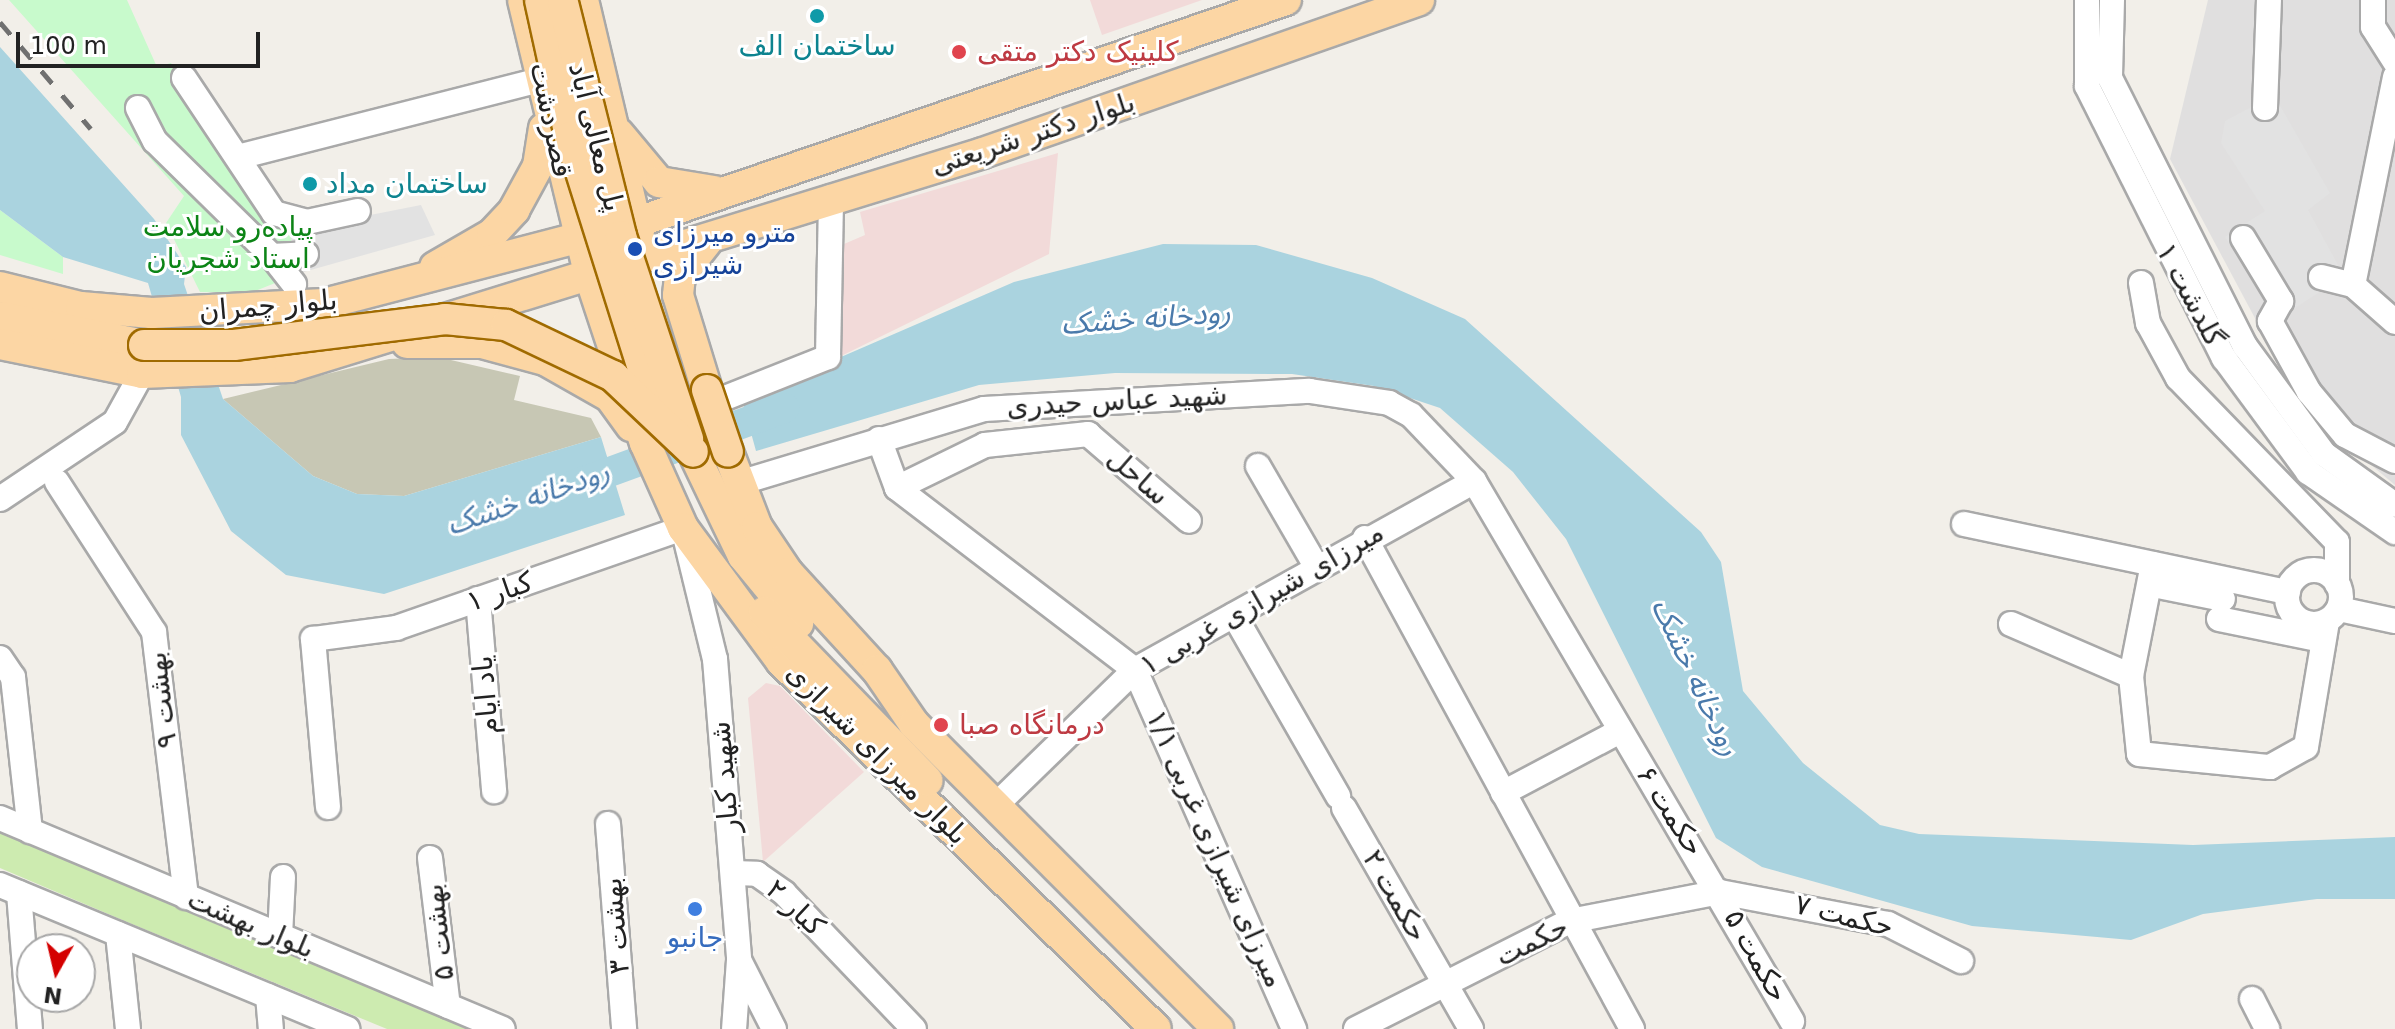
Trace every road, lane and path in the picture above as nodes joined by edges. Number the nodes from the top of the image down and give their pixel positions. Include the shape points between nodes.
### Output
1 (523, 0) edge
2 (1286, 0) edge
3 (1419, 0) edge
4 (2087, 0) edge
5 (2112, 0) edge
6 (2269, 0) edge
7 (2373, 0) edge
8 (562, 1) edge
9 (2395, 62) edge
10 (2395, 77) edge
11 (184, 78) dead end
12 (546, 91) junction
13 (1014, 97) junction
14 (138, 108) dead end
15 (2265, 108) dead end
16 (972, 112) junction
17 (608, 115) junction
18 (1025, 139) junction
19 (983, 153) junction
20 (238, 157) junction
21 (2378, 159) junction
22 (622, 177) junction
23 (2395, 181) edge
24 (731, 190) junction
25 (831, 197) junction
26 (358, 211) dead end
27 (635, 223) junction
28 (2243, 238) dead end
29 (709, 239) junction
30 (580, 240) junction
31 (306, 254) dead end
32 (272, 256) junction
33 (2202, 256) junction
34 (645, 260) junction
35 (476, 267) junction
36 (2174, 269) junction
37 (590, 277) junction
38 (2321, 277) dead end
39 (413, 279) junction
40 (2141, 283) dead end
41 (294, 284) dead end
42 (2353, 285) junction
43 (0, 287) edge
44 (490, 305) junction
45 (0, 317) edge
46 (682, 318) junction
47 (2395, 322) edge
48 (610, 340) junction
49 (0, 344) edge
50 (351, 351) junction
51 (151, 364) junction
52 (708, 397) junction
53 (646, 433) junction
54 (879, 439) junction
55 (693, 452) junction
56 (2395, 461) edge
57 (1258, 466) dead end
58 (1474, 481) junction
59 (57, 482) dead end
60 (739, 483) junction
61 (897, 488) junction
62 (0, 499) edge
63 (2395, 505) edge
64 (1189, 521) dead end
65 (1964, 524) dead end
66 (683, 528) junction
67 (2395, 532) edge
68 (1365, 538) junction
69 (2153, 564) junction
70 (1316, 566) junction
71 (2337, 584) junction
72 (2163, 587) dead end
73 (2288, 592) junction
74 (478, 599) junction
75 (2221, 607) junction
76 (1234, 615) junction
77 (2395, 621) edge
78 (2330, 623) junction
79 (2011, 624) dead end
80 (0, 658) edge
81 (1135, 670) junction
82 (2131, 676) junction
83 (1620, 731) junction
84 (907, 736) junction
85 (494, 791) dead end
86 (1503, 793) junction
87 (996, 805) junction
88 (328, 807) dead end
89 (0, 818) edge
90 (608, 824) dead end
91 (30, 831) junction
92 (430, 858) dead end
93 (734, 873) junction
94 (283, 877) dead end
95 (10, 889) edge
96 (1720, 892) junction
97 (186, 897) junction
98 (1042, 917) junction
99 (1570, 921) junction
100 (118, 934) junction
101 (280, 936) junction
102 (739, 960) junction
103 (1961, 961) dead end
104 (1446, 984) junction
105 (268, 996) junction
106 (2252, 999) dead end
107 (448, 1006) junction
108 (1792, 1021) dead end
109 (30, 1029) edge
110 (128, 1029) edge
111 (271, 1029) edge
112 (347, 1029) edge
113 (503, 1029) edge
114 (624, 1029) edge
115 (734, 1029) edge
116 (774, 1029) edge
117 (914, 1029) edge
118 (1156, 1029) edge
119 (1218, 1029) edge
120 (1294, 1029) edge
121 (1356, 1029) edge
122 (1471, 1029) edge
123 (1632, 1029) edge
124 (2267, 1029) edge

1 - 12 main road, قصردشت
2 - 13 main road, بلوار دکتر شریعتی
3 - 18 main road, بلوار دکتر شریعتی
4 - 36 street, گلدشت ۱ via 2087,86
5 - 33 street, گلدشت ۱ via 2110,78
6 - 15 street
7 - 9 street via 2373,27
8 - 17 main road, قصردشت
8 - 53 main road, پل معالی آباد, bridge via 570,137
8 - 55 main road, پل معالی آباد, bridge via 621,236
10 - 21 street
11 - 20 street
12 - 20 street
12 - 22 main road via 583,201 605,195
12 - 30 main road, قصردشت
12 - 39 main road via 538,166 514,210 492,234
13 - 16 main road, بلوار دکتر شریعتی
13 - 18 main road via 1005,122
14 - 32 street via 155,141
16 - 19 main road via 992,126
16 - 24 main road, بلوار دکتر شریعتی
17 - 22 main road, قصردشت
17 - 24 main road via 639,164 659,182
18 - 19 main road, بلوار دکتر شریعتی
19 - 25 main road, بلوار دکتر شریعتی
20 - 26 street via 283,220
21 - 23 street
21 - 42 street
22 - 27 main road, قصردشت
24 - 27 main road, بلوار دکتر شریعتی
25 - 29 main road, بلوار دکتر شریعتی
25 - 52 street via 828,357
27 - 30 main road, بلوار دکتر شریعتی
27 - 34 main road, قصردشت
28 - 56 street via 2281,301 2270,321 2309,392 2345,435
29 - 34 main road, بلوار دکتر شریعتی
29 - 46 main road, بلوار میرزای شیرازی via 680,276
30 - 35 main road, بلوار چمران
30 - 37 main road, قصردشت
31 - 32 street
32 - 41 street
33 - 36 street
33 - 63 street, گلدشت ۱ via 2245,346 2298,426 2324,454
34 - 37 main road, بلوار چمران
35 - 39 main road, بلوار چمران
35 - 44 main road via 494,290
36 - 67 street, گلدشت ۱ via 2279,441 2344,501
37 - 44 main road, بلوار چمران
37 - 48 main road, قصردشت
38 - 42 street
39 - 43 main road, بلوار چمران via 324,304 205,313 81,307
40 - 71 street via 2148,323 2178,378 2337,542
42 - 47 street
44 - 50 main road, بلوار چمران
45 - 51 main road
46 - 48 main road via 651,312
46 - 52 main road, بلوار میرزای شیرازی
48 - 53 main road, قصردشت
49 - 51 main road, بلوار چمران
50 - 51 main road, بلوار چمران via 223,375
50 - 53 main road, بلوار چمران via 416,342 513,350 598,388
51 - 55 main road, bridge via 234,345 445,319 506,325 613,376
51 - 62 street via 115,422
52 - 60 main road, بلوار میرزای شیرازی, bridge
53 - 66 main road, بلوار میرزای شیرازی
53 - 84 main road via 738,581
54 - 58 street, شهید عباس حیدری via 984,409 1310,391 1355,394 1411,415
54 - 60 street, شهید عباس حیدری
54 - 61 street
55 - 84 main road, پل معالی آباد via 743,556 790,615
57 - 70 street
58 - 68 street, ۱ میرزای شیرازی غربی
58 - 83 street, شهید عباس حیدری
59 - 97 street, ۹ بهشت via 154,632
60 - 84 main road, بلوار میرزای شیرازی via 788,573 877,670
61 - 64 street, ساحل via 985,445 1088,434
61 - 81 street
65 - 69 street
66 - 74 street, ۱ کبار
66 - 93 street, شهید کبار via 715,659
66 - 98 main road, بلوار میرزای شیرازی via 781,661
68 - 70 street, ۱ میرزای شیرازی غربی
68 - 86 street
69 - 75 street
69 - 82 street
70 - 76 street, ۱ میرزای شیرازی غربی
71 - 73 street via 2324,572 2305,572
71 - 78 street
72 - 75 street
73 - 75 street
73 - 78 street via 2295,616
74 - 85 street, یاد ایام
74 - 88 street, ۱ کبار via 396,628 313,639
75 - 78 street
76 - 81 street, ۱ میرزای شیرازی غربی
76 - 104 street, ۲ حکمت
77 - 78 street
78 - 82 street via 2306,747 2270,767 2139,754
79 - 82 street
80 - 91 street via 13,677
81 - 87 street, ۱ میرزای شیرازی غربی
81 - 120 street, ۱/۱ میرزای شیرازی غربی
83 - 86 street
83 - 96 street, ۶ حکمت
84 - 87 main road, بلوار میرزای شیرازی
84 - 98 main road
86 - 99 street
87 - 119 main road, بلوار میرزای شیرازی
89 - 91 street, بلوار بهشت
90 - 114 street, ۳ بهشت
91 - 97 street, بلوار بهشت
92 - 107 street, ۵ بهشت
93 - 102 street, شهید کبار
93 - 117 street, ۲ کبار via 757,874 784,893
94 - 101 street
95 - 100 street
95 - 109 street
96 - 99 street, حکمت
96 - 103 street, ۷ حکمت via 1888,924
96 - 108 street, ۵ حکمت
97 - 101 street, بلوار بهشت
98 - 118 main road, بلوار میرزای شیرازی
99 - 104 street, حکمت
99 - 123 street
100 - 105 street
100 - 110 street
101 - 107 street, بلوار بهشت
102 - 115 street, شهید کبار
102 - 116 street
104 - 121 street, حکمت
104 - 122 street, ۲ حکمت
105 - 111 street
105 - 112 street
106 - 124 street
107 - 113 street, بلوار بهشت

